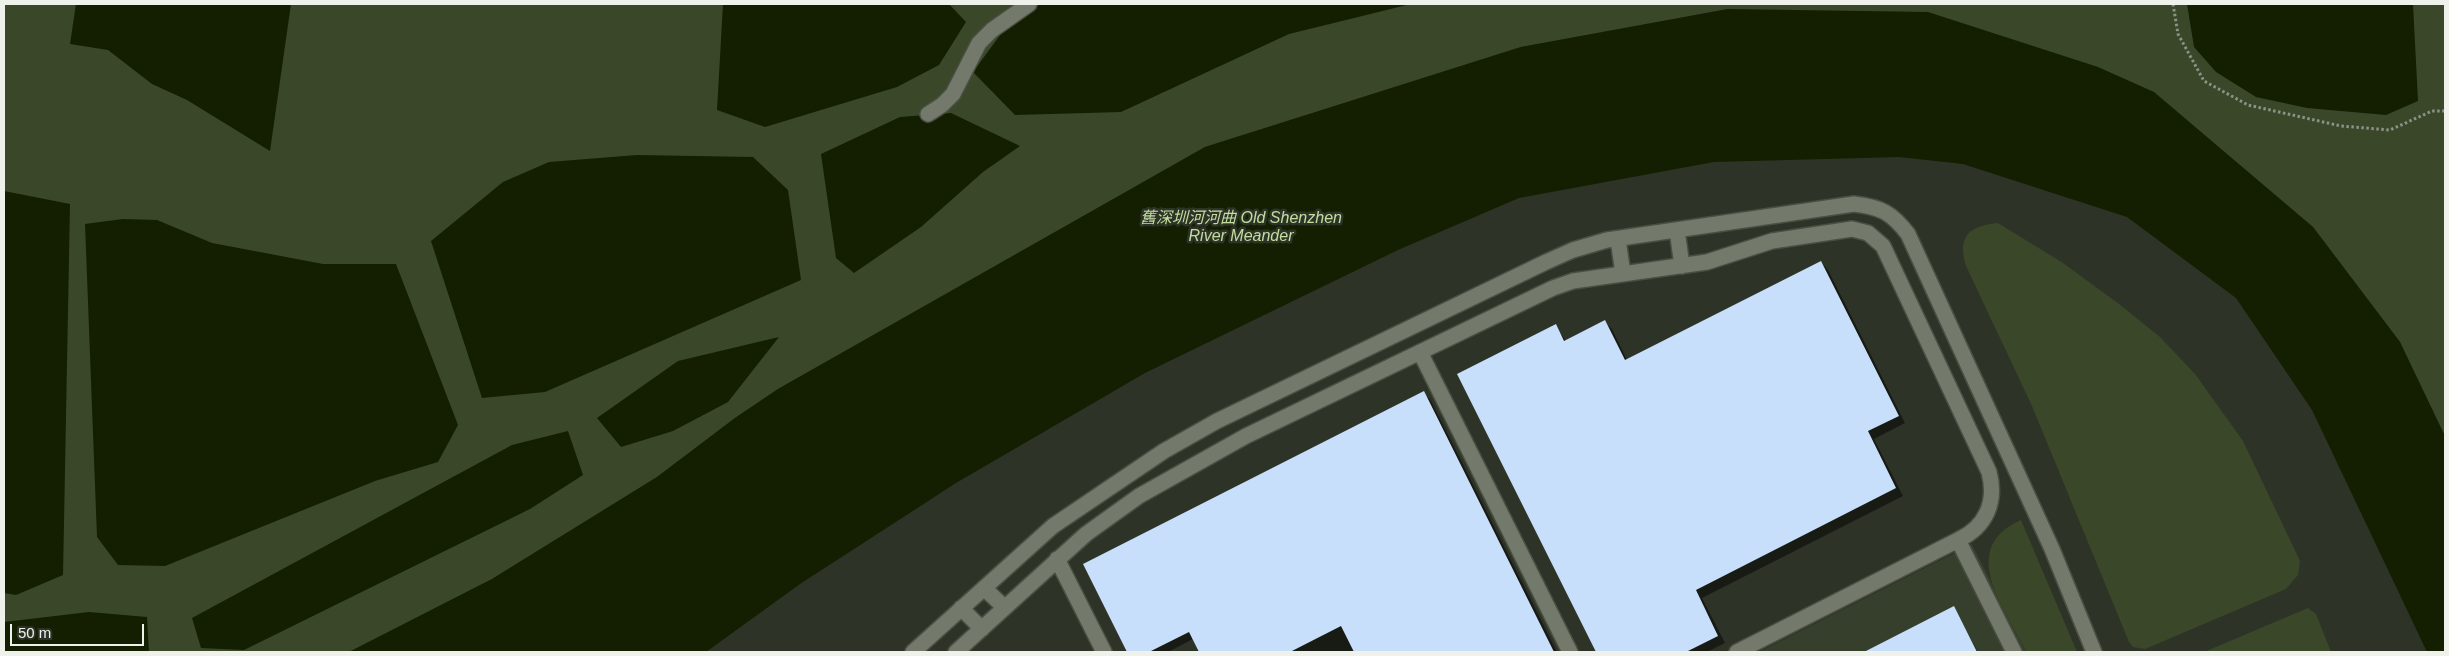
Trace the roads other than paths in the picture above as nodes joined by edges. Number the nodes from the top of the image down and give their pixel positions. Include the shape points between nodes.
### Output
1 (1028, 4) edge
2 (928, 114) dead end
3 (1677, 230) junction
4 (1618, 239) junction
5 (1682, 266) junction
6 (1623, 274) junction
7 (1420, 352) junction
8 (1958, 540) junction
9 (1057, 559) junction
10 (984, 588) junction
11 (962, 608) junction
12 (1004, 608) junction
13 (982, 629) junction
14 (913, 652) edge
15 (956, 652) edge
16 (1104, 652) edge
17 (1570, 652) edge
18 (1737, 652) edge
19 (2014, 652) edge
20 (2094, 652) edge

1 - 2 lane via 979,43 953,94
3 - 4 lane
3 - 5 lane
3 - 20 lane via 1854,204 1878,208 1894,216 1915,247 2052,549
4 - 6 lane
4 - 10 lane via 1592,244 1555,258 1217,421 1081,505
5 - 6 lane
5 - 8 lane via 1707,262 1772,240 1861,230 1877,238 1992,482 1988,512 1976,529
6 - 7 lane via 1563,284
7 - 9 lane via 1175,474 1111,514
7 - 17 lane
8 - 18 lane
8 - 19 lane
9 - 12 lane
9 - 16 lane
10 - 11 lane
10 - 12 lane
11 - 13 lane
11 - 14 lane
12 - 13 lane
13 - 15 lane

